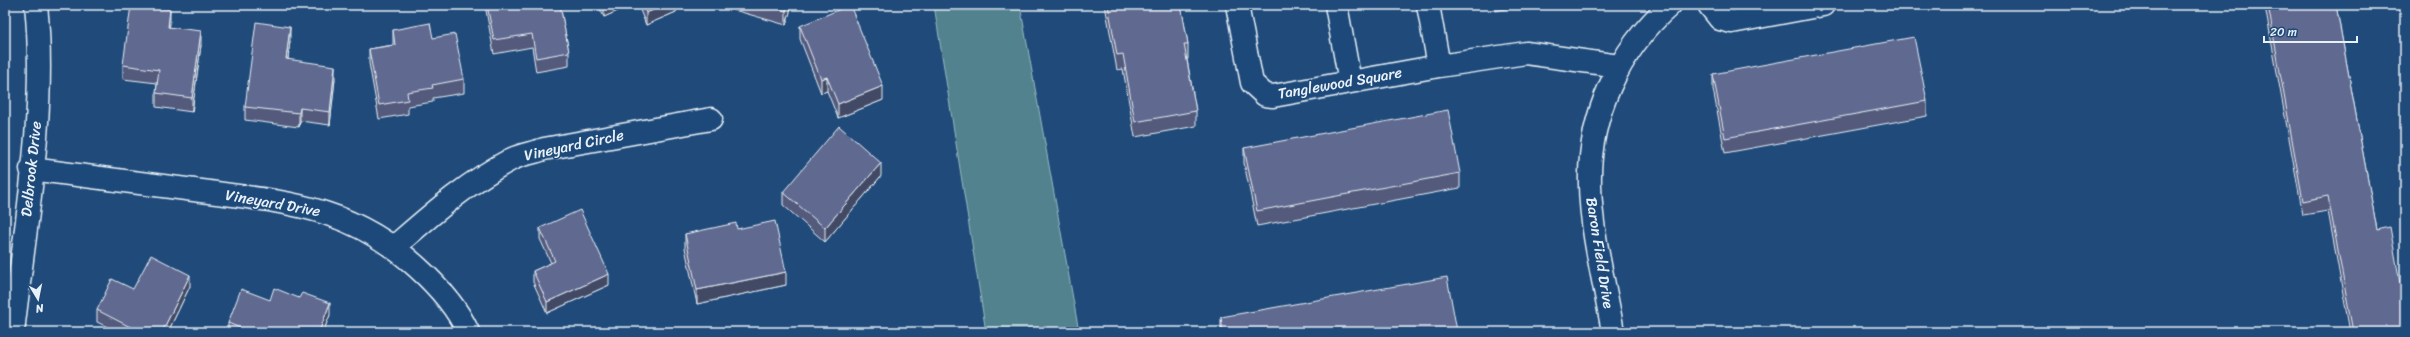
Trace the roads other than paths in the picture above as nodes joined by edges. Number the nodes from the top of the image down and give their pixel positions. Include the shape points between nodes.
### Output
1 (36, 5) edge
2 (1237, 5) edge
3 (1336, 5) edge
4 (1428, 5) edge
5 (1670, 5) edge
6 (1709, 5) edge
7 (1823, 5) edge
8 (1439, 66) junction
9 (1619, 66) junction
10 (1350, 82) junction
11 (711, 119) dead end
12 (31, 169) junction
13 (394, 247) junction
14 (12, 332) edge
15 (468, 332) edge
16 (1614, 332) edge

1 - 12 street, Delbrook Drive via 39,92
2 - 10 street, Tanglewood Square via 1250,78 1257,89 1265,95 1273,96
3 - 10 street
4 - 8 street
5 - 9 street, Baron Field Drive via 1633,45
6 - 7 street via 1720,18 1732,22
8 - 9 street, Tanglewood Square via 1526,53
8 - 10 street, Tanglewood Square
9 - 16 street, Baron Field Drive via 1599,114 1590,184 1592,214
11 - 13 street, Vineyard Circle via 522,155 492,170 458,192
12 - 13 street, Vineyard Drive via 283,202 342,218 385,239
12 - 14 street, Delbrook Drive
13 - 15 street, Vineyard Drive via 438,287

